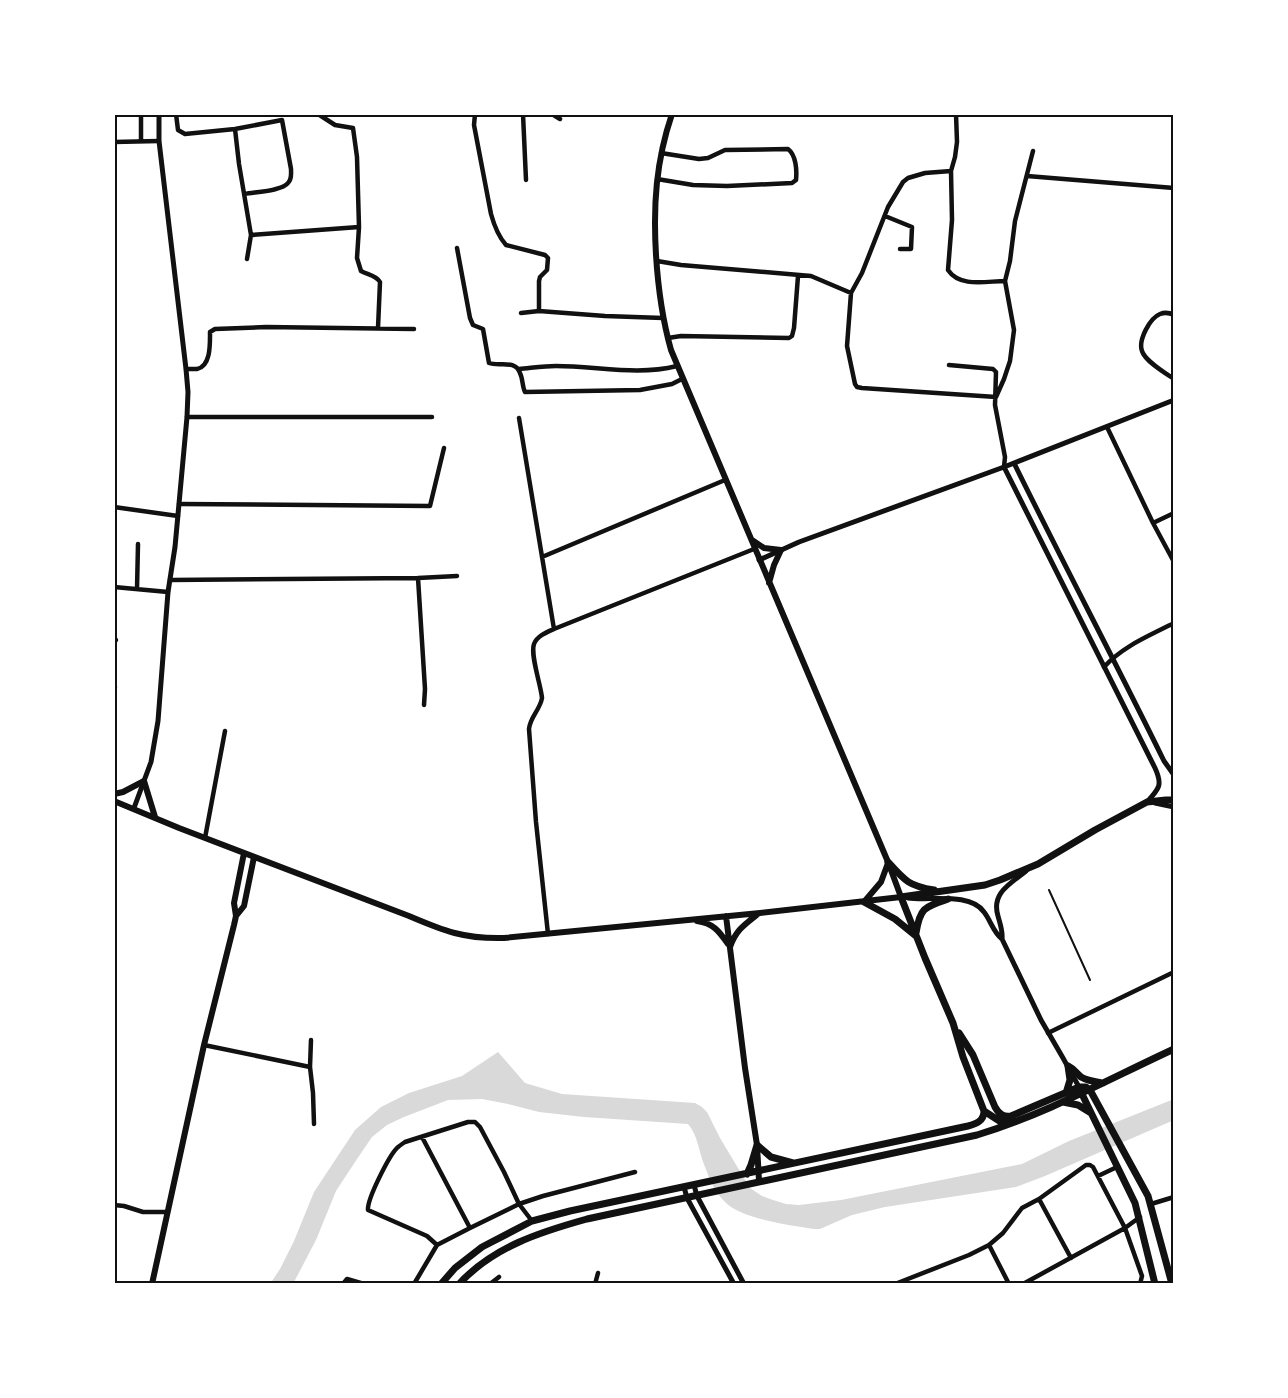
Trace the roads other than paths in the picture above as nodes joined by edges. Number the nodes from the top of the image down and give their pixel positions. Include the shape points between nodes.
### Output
1 (141, 114) edge
2 (159, 114) edge
3 (176, 114) edge
4 (318, 114) edge
5 (475, 114) edge
6 (523, 114) edge
7 (552, 114) edge
8 (672, 114) edge
9 (956, 114) edge
10 (282, 117) edge
11 (560, 119) dead end
12 (235, 129) junction
13 (141, 141) junction
14 (159, 141) junction
15 (114, 142) edge
16 (1033, 150) dead end
17 (661, 153) junction
18 (951, 171) junction
19 (1027, 176) junction
20 (657, 179) junction
21 (526, 180) dead end
22 (1174, 188) edge
23 (245, 194) junction
24 (885, 216) junction
25 (359, 227) junction
26 (251, 235) junction
27 (457, 248) dead end
28 (900, 249) dead end
29 (247, 259) dead end
30 (657, 261) junction
31 (798, 276) junction
32 (1005, 281) junction
33 (851, 293) junction
34 (539, 311) junction
35 (521, 313) dead end
36 (1174, 315) edge
37 (663, 318) junction
38 (378, 328) junction
39 (414, 329) dead end
40 (668, 338) junction
41 (950, 365) dead end
42 (677, 366) junction
43 (186, 369) junction
44 (519, 369) junction
45 (682, 379) junction
46 (1174, 379) edge
47 (996, 397) junction
48 (1174, 400) edge
49 (187, 417) junction
50 (432, 417) dead end
51 (519, 417) dead end
52 (1107, 427) junction
53 (444, 448) dead end
54 (1005, 457) junction
55 (1014, 463) junction
56 (1004, 467) junction
57 (725, 480) junction
58 (179, 504) junction
59 (114, 507) edge
60 (1174, 513) edge
61 (178, 516) junction
62 (1153, 523) junction
63 (749, 537) junction
64 (138, 544) dead end
65 (754, 549) junction
66 (781, 550) junction
67 (542, 557) junction
68 (759, 560) junction
69 (1174, 562) edge
70 (457, 576) dead end
71 (418, 578) junction
72 (170, 580) junction
73 (769, 583) junction
74 (114, 587) edge
75 (137, 589) junction
76 (168, 592) junction
77 (1174, 623) edge
78 (554, 629) junction
79 (1113, 657) junction
80 (1104, 667) junction
81 (424, 705) dead end
82 (225, 731) dead end
83 (1174, 775) edge
84 (144, 781) junction
85 (114, 794) edge
86 (1174, 800) edge
87 (114, 801) edge
88 (1147, 802) junction
89 (1174, 807) edge
90 (134, 808) junction
91 (155, 818) junction
92 (205, 838) junction
93 (244, 853) junction
94 (254, 857) junction
95 (888, 862) junction
96 (1029, 869) junction
97 (1049, 890) dead end
98 (940, 891) junction
99 (901, 897) junction
100 (948, 899) junction
101 (864, 902) junction
102 (759, 913) junction
103 (236, 916) junction
104 (726, 916) junction
105 (688, 920) junction
106 (548, 934) junction
107 (916, 936) junction
108 (1002, 939) junction
109 (730, 947) junction
110 (1174, 972) edge
111 (1090, 980) dead end
112 (953, 1023) junction
113 (1048, 1033) junction
114 (311, 1040) dead end
115 (204, 1045) junction
116 (1174, 1048) edge
117 (1068, 1066) junction
118 (310, 1067) junction
119 (1103, 1083) junction
120 (1081, 1090) junction
121 (1090, 1090) junction
122 (1066, 1093) junction
123 (1060, 1102) junction
124 (995, 1107) junction
125 (984, 1112) junction
126 (1094, 1118) junction
127 (994, 1119) junction
128 (314, 1124) dead end
129 (1010, 1124) junction
130 (989, 1131) junction
131 (940, 1132) junction
132 (422, 1137) junction
133 (943, 1143) junction
134 (757, 1145) junction
135 (795, 1164) junction
136 (1117, 1167) junction
137 (635, 1172) dead end
138 (759, 1172) junction
139 (747, 1174) junction
140 (1098, 1176) junction
141 (756, 1182) junction
142 (694, 1185) junction
143 (684, 1187) junction
144 (697, 1196) junction
145 (1174, 1197) edge
146 (687, 1198) junction
147 (1039, 1199) junction
148 (519, 1204) junction
149 (1151, 1204) junction
150 (116, 1207) edge
151 (167, 1212) junction
152 (1140, 1217) junction
153 (532, 1221) junction
154 (470, 1228) junction
155 (1125, 1228) junction
156 (437, 1245) junction
157 (989, 1245) junction
158 (1071, 1258) junction
159 (598, 1273) dead end
160 (499, 1277) dead end
161 (152, 1284) edge
162 (343, 1284) edge
163 (364, 1284) edge
164 (414, 1284) edge
165 (441, 1284) edge
166 (459, 1284) edge
167 (490, 1284) edge
168 (595, 1284) edge
169 (734, 1284) edge
170 (744, 1284) edge
171 (895, 1284) edge
172 (1010, 1284) edge
173 (1023, 1284) edge
174 (1140, 1284) edge
175 (1155, 1284) edge
176 (1172, 1284) edge

1 - 13 street
2 - 14 street
3 - 12 street via 178,130 185,134
4 - 25 street via 335,125 353,128
5 - 34 street via 495,227 506,245 548,258 547,270 539,281
6 - 21 street
7 - 11 street
8 - 17 main road
9 - 18 street via 957,142
10 - 12 street
10 - 23 street via 291,169 289,182
12 - 23 street
13 - 14 street
13 - 15 street
14 - 43 street
16 - 19 street
17 - 20 main road
17 - 20 street via 699,159 725,150 788,149 794,157 796,180 727,186
18 - 24 street via 906,179
18 - 32 street via 948,270 963,281
19 - 22 street
19 - 32 street
20 - 30 main road
23 - 26 street
24 - 28 street via 912,227 911,249
24 - 33 street
25 - 26 street
25 - 38 street via 360,267 380,282
26 - 29 street
27 - 44 street via 470,318 473,325 484,330 489,363 512,364
30 - 31 street
30 - 37 main road
31 - 33 street via 811,276
31 - 40 street via 794,328 789,338
32 - 47 street via 1014,330 1010,361
33 - 47 street via 847,346 857,387
34 - 35 street
34 - 37 street
36 - 46 street via 1160,313 1146,328 1141,348 1144,356
37 - 40 main road
38 - 39 street
38 - 43 street via 215,329 210,332 205,364 199,369
40 - 42 main road
41 - 47 street via 993,369
42 - 44 street via 630,371 557,366
42 - 45 main road
43 - 49 street
44 - 45 street via 523,389 528,393 640,390
45 - 57 main road
47 - 54 street
48 - 52 street
49 - 50 street
49 - 58 street
51 - 67 street
52 - 55 street
52 - 62 street
53 - 58 street via 430,506
54 - 55 street
54 - 56 street
55 - 56 street
55 - 79 street
56 - 66 street
56 - 80 street
57 - 63 main road
57 - 67 street
58 - 61 street
59 - 61 street
60 - 62 street
61 - 72 street
62 - 69 street
63 - 65 main road
63 - 66 main road via 764,548
64 - 75 street
65 - 68 main road
65 - 78 street
66 - 68 street
66 - 73 main road
67 - 78 street
68 - 73 main road
70 - 71 street
71 - 72 street
71 - 81 street
72 - 76 street
73 - 95 main road
74 - 75 street
75 - 76 street
76 - 84 street via 158,721
77 - 79 street
78 - 106 street via 534,644 542,698 528,729
79 - 80 street
79 - 83 street
80 - 88 street via 1158,775 1157,792
82 - 92 street
84 - 85 main road
84 - 90 street
84 - 91 main road
86 - 88 main road
87 - 90 main road
88 - 89 street
88 - 96 main road
90 - 91 main road
91 - 92 main road
92 - 93 main road
93 - 94 main road
93 - 103 main road via 234,903
94 - 103 main road via 244,906
94 - 106 main road via 461,935 485,939
95 - 98 main road via 916,887
95 - 99 main road
95 - 101 main road via 881,882
96 - 98 main road via 985,885
96 - 108 street via 996,902
97 - 111 lane
98 - 99 main road
99 - 100 street
99 - 101 main road
99 - 107 main road
100 - 107 main road via 924,909 918,917
100 - 108 street via 975,904
101 - 102 main road
101 - 107 main road
102 - 104 main road
102 - 109 main road via 734,936
103 - 115 main road
104 - 105 main road
104 - 109 main road
105 - 106 main road
105 - 109 main road via 716,928
107 - 112 main road
108 - 113 street
109 - 134 main road
110 - 113 street
112 - 124 main road via 973,1056
112 - 125 main road
113 - 117 street
114 - 118 street
115 - 118 street
115 - 151 main road
116 - 119 main road
117 - 119 main road via 1086,1079
117 - 120 street
117 - 122 main road via 1070,1080
118 - 128 street
119 - 121 main road
120 - 121 main road
120 - 122 main road
120 - 123 main road
120 - 126 main road
121 - 149 main road
122 - 124 main road via 1011,1116 1000,1115
123 - 126 main road via 1078,1105
123 - 129 main road
124 - 127 main road
125 - 127 main road
125 - 131 main road via 980,1121
126 - 136 main road
127 - 129 main road
127 - 130 main road
129 - 130 main road
130 - 133 main road
131 - 133 main road
131 - 135 main road
132 - 148 street via 475,1122
132 - 154 street
132 - 156 street via 396,1148 374,1188 368,1209 427,1236
133 - 141 main road
134 - 135 main road via 771,1157
134 - 138 main road
134 - 139 main road
135 - 138 main road
136 - 140 street
136 - 152 main road
137 - 148 street
138 - 139 main road
138 - 141 main road
139 - 142 main road
140 - 147 street via 1093,1167 1086,1165
140 - 155 street
141 - 144 main road
142 - 143 main road
142 - 144 street
143 - 146 street
143 - 153 main road
144 - 146 main road
144 - 170 street
145 - 149 street
146 - 166 main road via 587,1219 537,1235 490,1257
146 - 169 street
147 - 157 street via 1022,1208
147 - 158 street
148 - 153 street
148 - 154 street
149 - 176 main road
150 - 151 street
151 - 161 main road
152 - 155 street
152 - 175 main road
153 - 165 main road via 482,1246
154 - 156 street
155 - 158 street
155 - 174 street via 1142,1276
156 - 164 street
157 - 171 street
157 - 172 street
158 - 173 street
159 - 168 street
160 - 167 street
162 - 163 street via 347,1279

